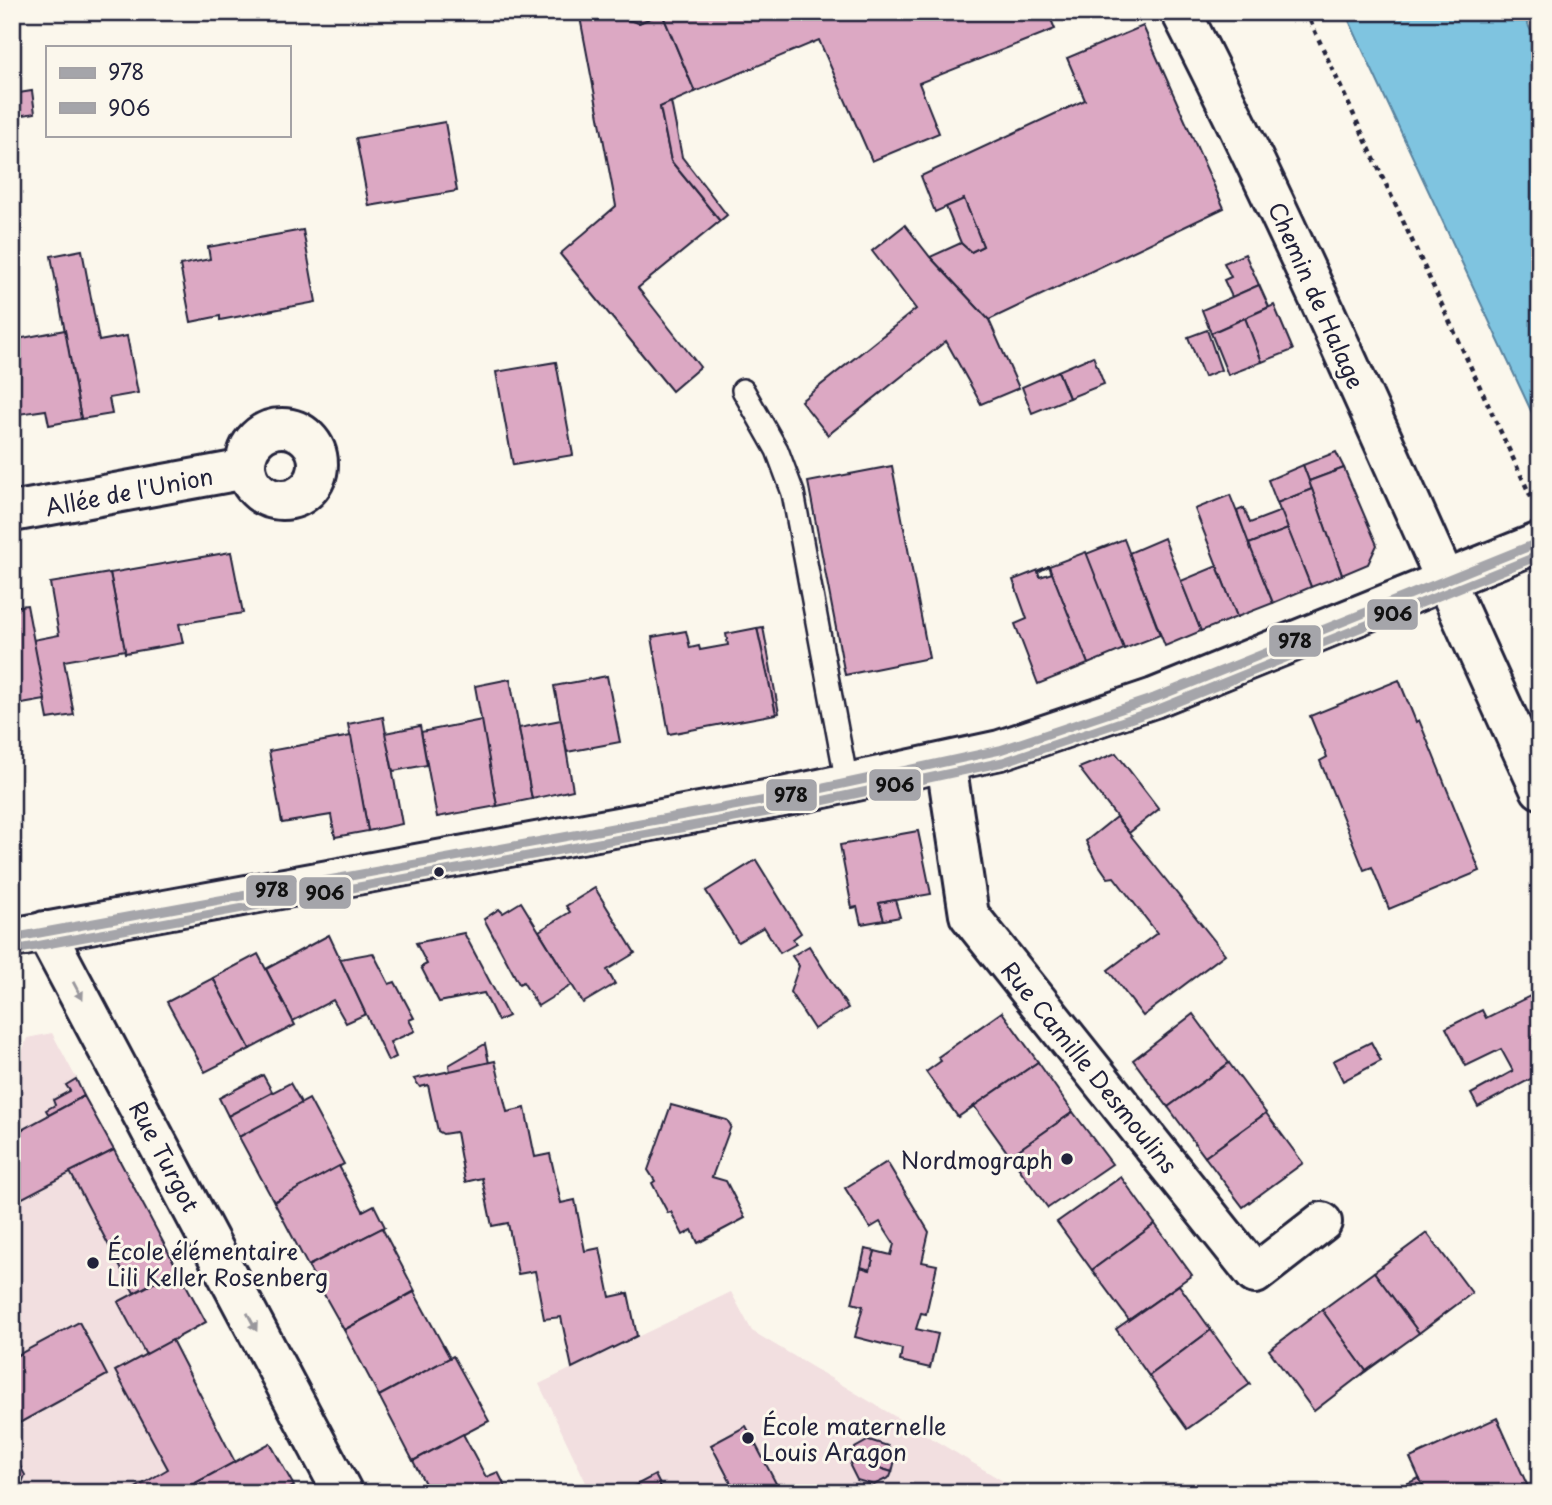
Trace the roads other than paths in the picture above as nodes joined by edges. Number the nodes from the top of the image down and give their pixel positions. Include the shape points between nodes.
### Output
1 (1181, 12) edge
2 (743, 390) dead end
3 (246, 469) dead end
4 (12, 512) edge
5 (1540, 542) edge
6 (1444, 582) junction
7 (946, 763) junction
8 (847, 783) junction
9 (1540, 789) edge
10 (29, 935) edge
11 (1322, 1222) dead end
12 (343, 1493) edge

1 - 6 street, Chemin de Halage via 1249,144
2 - 8 lane via 777,450 793,494
3 - 4 street, Allée de l'Union
5 - 6 street
6 - 7 street via 1055,734
6 - 9 street, Chemin de Halage
7 - 8 street
7 - 11 street, Rue Camille Desmoulins via 969,915 1255,1274
8 - 10 street
10 -> 12 street, Rue Turgot

